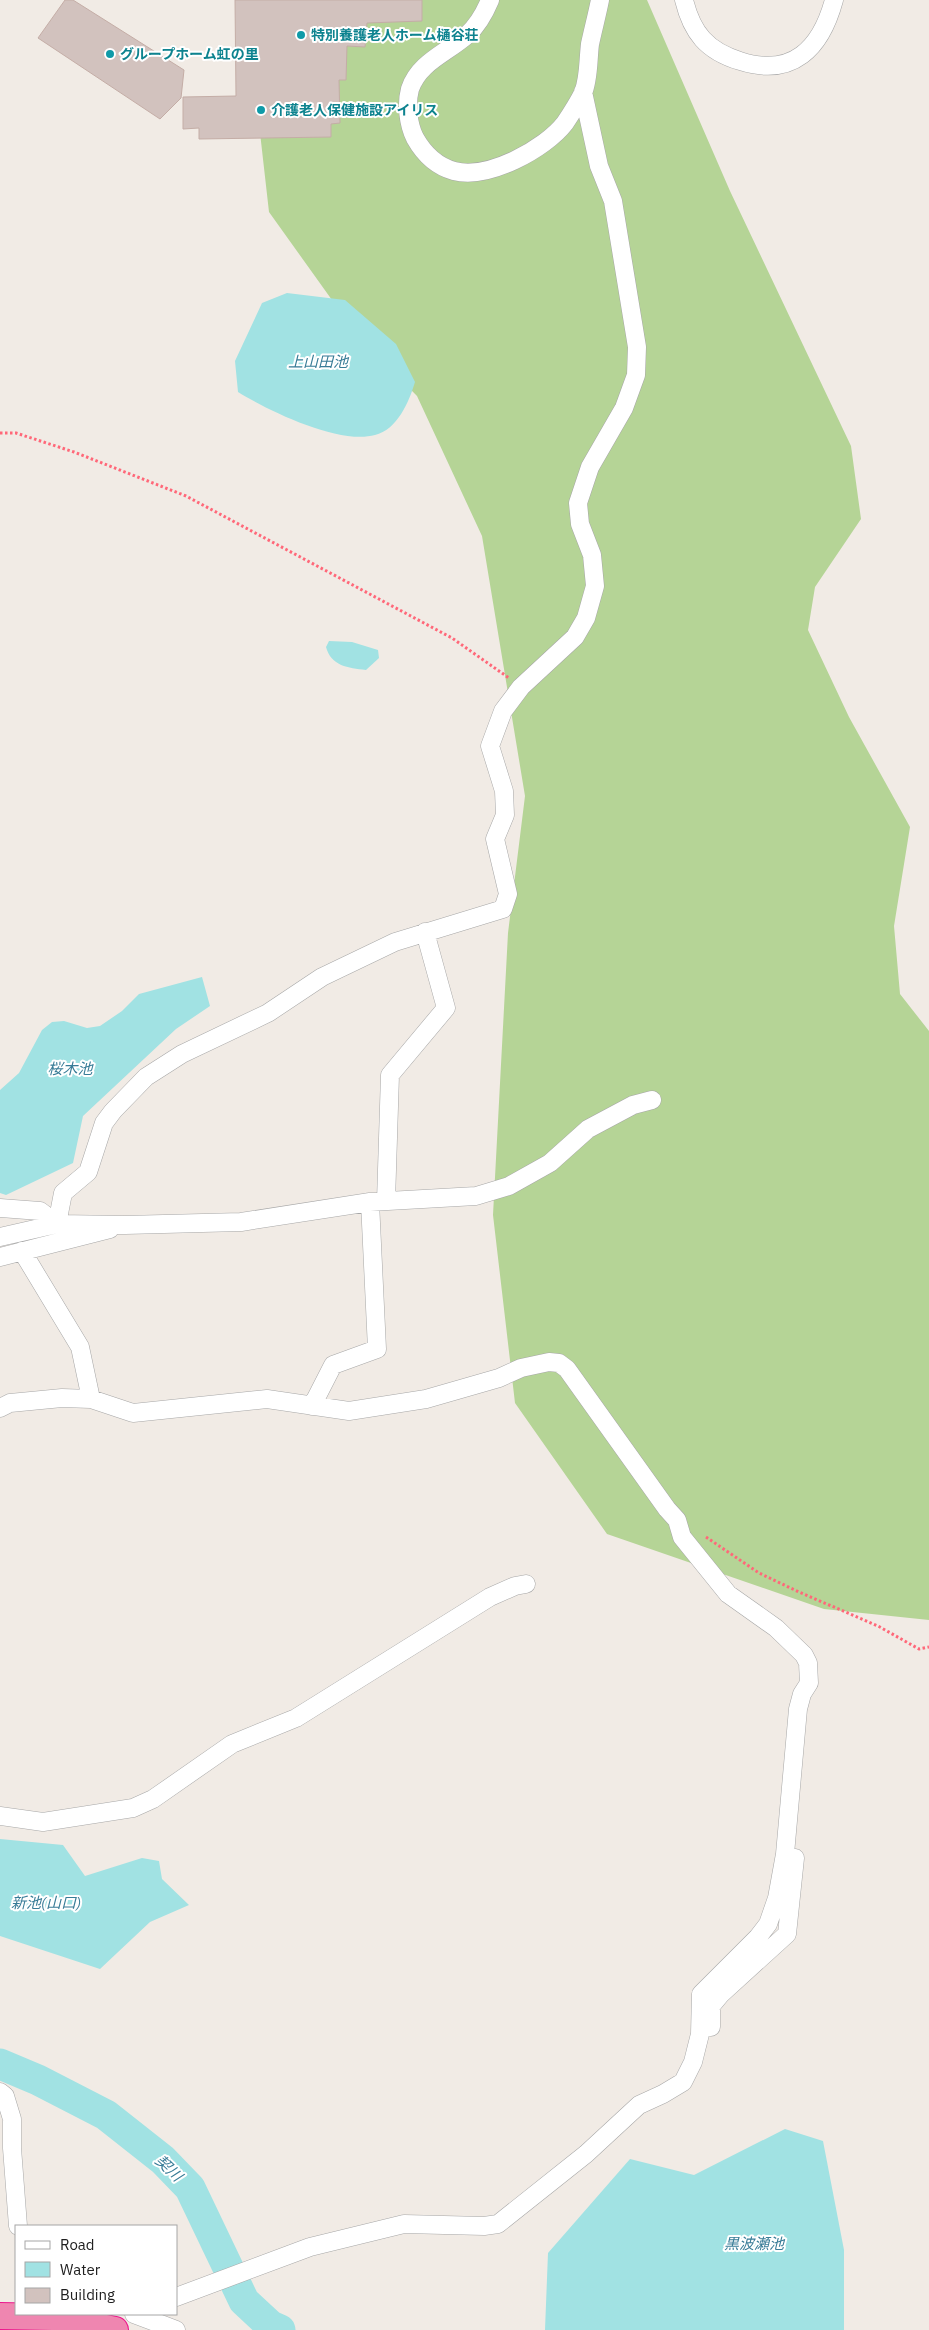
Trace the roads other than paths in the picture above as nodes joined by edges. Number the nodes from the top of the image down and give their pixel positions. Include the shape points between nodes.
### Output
1 (490, 0) edge
2 (600, 0) edge
3 (684, 0) edge
4 (834, 0) edge
5 (583, 92) junction
6 (425, 932) junction
7 (652, 1100) dead end
8 (378, 1201) junction
9 (0, 1208) edge
10 (57, 1224) junction
11 (125, 1225) junction
12 (0, 1237) edge
13 (22, 1252) junction
14 (0, 1257) edge
15 (91, 1399) junction
16 (312, 1406) junction
17 (0, 1408) edge
18 (526, 1584) dead end
19 (0, 1816) edge
20 (800, 1816) dead end
21 (683, 2082) junction
22 (0, 2092) edge
23 (18, 2225) edge
24 (178, 2296) edge
25 (146, 2315) edge
26 (0, 2316) edge
27 (115, 2330) edge
28 (176, 2330) edge

1 - 5 street via 467,35 430,61 410,89 408,104 412,132 430,158 456,171 470,172 525,156 545,143 565,123
2 - 5 street
3 - 4 street via 689,19 700,37 714,50 751,65 770,67 790,63 806,52 828,22
5 - 6 street via 599,166 613,201 637,347 636,375 624,408 590,467 578,503 580,524 592,555 595,586 586,618 575,637 522,687 503,711 490,746 504,791 505,815 495,839 508,894 503,909
6 - 8 street via 446,1008 390,1075
6 - 10 street via 395,942 322,977 268,1012 182,1054 146,1077 104,1123 88,1172 63,1193
7 - 8 street via 633,1105 588,1129 550,1163 509,1186 476,1196
8 - 11 street via 241,1222
8 - 16 street via 377,1349 333,1364
9 - 10 street via 40,1211
10 - 11 street
10 - 12 street
11 - 13 street
13 - 14 street
13 - 15 street via 80,1346
15 - 16 street via 133,1412 267,1399
15 - 17 street via 10,1403
16 - 21 street via 349,1411 376,1408 426,1399 499,1378 521,1368 559,1363 568,1369 677,1520 682,1537 728,1594 776,1628 804,1655 808,1663 809,1683 798,1709 777,1898 768,1924 758,1937 701,1994 700,2034 693,2062
18 - 19 street via 490,1597 296,1718 232,1744 153,1799 132,1808 43,1822
20 - 21 street via 786,1934 711,2006 707,2045 699,2062
21 - 24 street via 638,2105 586,2154 498,2224 404,2224 310,2247
22 - 23 street via 5,2096 12,2119
25 - 28 street
26 - 27 highway via 53,2317

